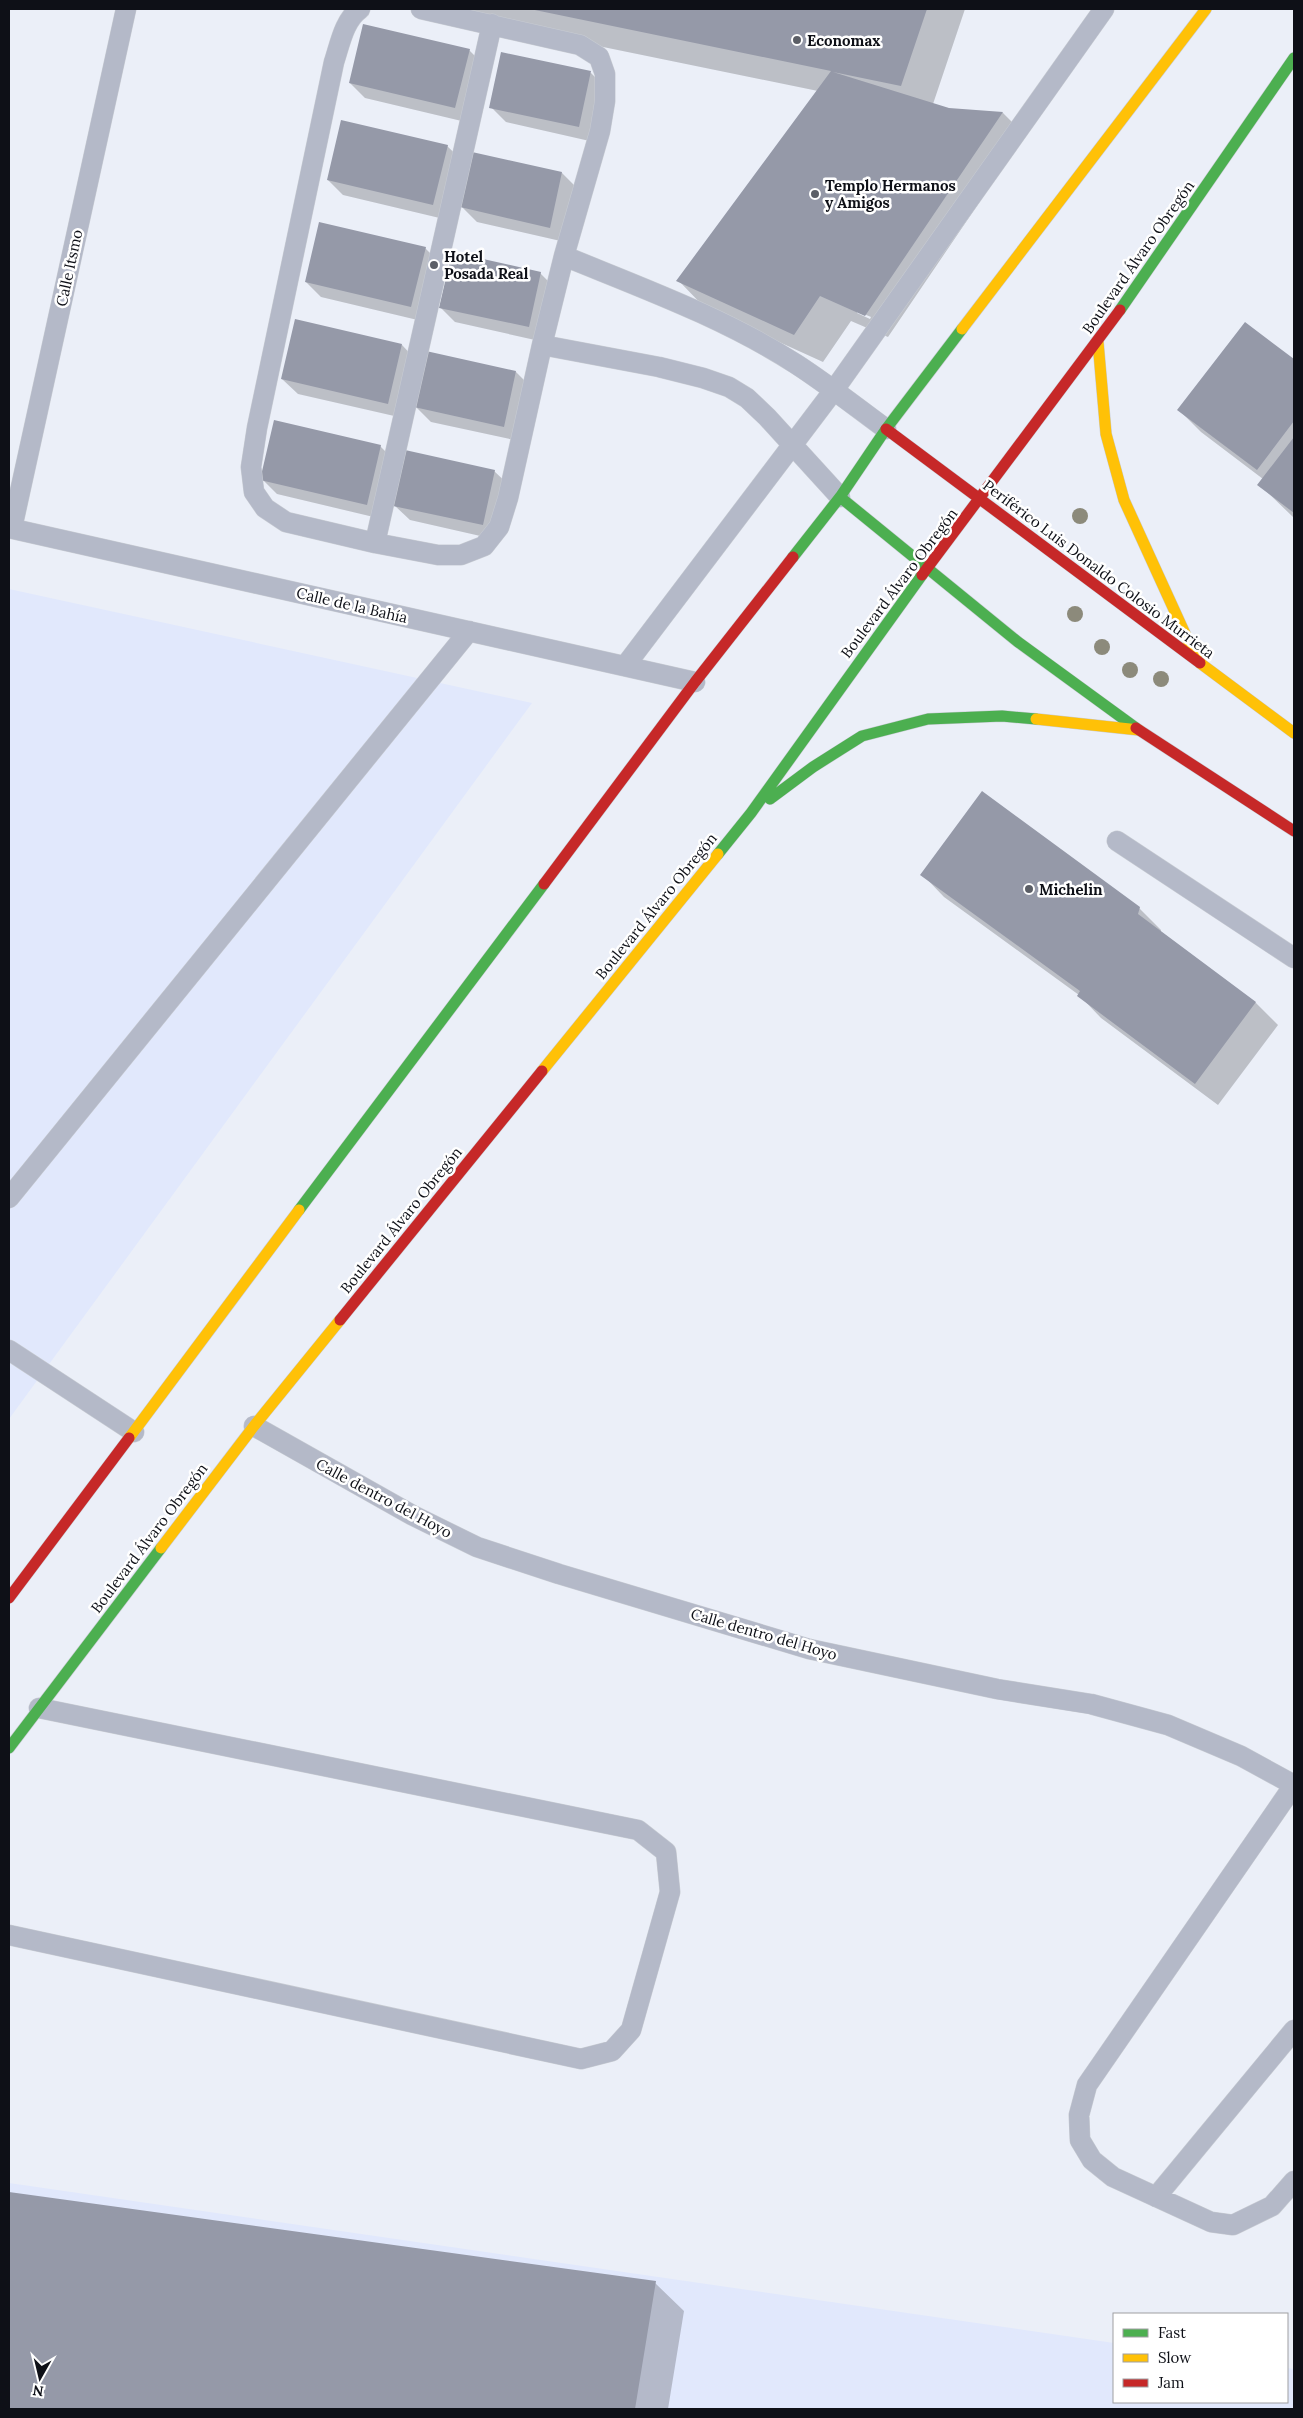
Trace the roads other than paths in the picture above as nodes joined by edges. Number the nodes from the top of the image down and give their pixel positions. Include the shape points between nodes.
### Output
1 (126, 9) edge
2 (360, 9) edge
3 (421, 9) edge
4 (1104, 9) edge
5 (1206, 9) edge
6 (492, 24) junction
7 (1294, 58) edge
8 (564, 256) junction
9 (1098, 342) junction
10 (542, 345) junction
11 (834, 390) junction
12 (886, 429) junction
13 (793, 445) junction
14 (840, 497) junction
15 (980, 500) junction
16 (10, 528) edge
17 (375, 543) junction
18 (927, 568) junction
19 (469, 631) junction
20 (1197, 660) junction
21 (625, 666) junction
22 (695, 682) junction
23 (1139, 730) junction
24 (1294, 733) edge
25 (751, 813) junction
26 (1294, 831) edge
27 (1117, 841) dead end
28 (1294, 958) edge
29 (9, 1198) edge
30 (9, 1350) edge
31 (254, 1426) junction
32 (134, 1432) junction
33 (9, 1598) edge
34 (39, 1708) junction
35 (9, 1748) edge
36 (1294, 1785) edge
37 (9, 1935) edge
38 (1294, 2030) edge
39 (1294, 2181) edge
40 (1156, 2197) junction

1 - 16 lane, Calle Itsmo
2 - 17 lane via 354,13 344,32 334,62 251,467 254,492 265,508 286,522
3 - 6 lane
4 - 11 lane
5 - 12 main road
6 - 8 lane via 580,45 599,57 605,74 600,131
6 - 17 lane
7 - 9 main road, Boulevard Álvaro Obregón
8 - 10 lane
8 - 11 lane via 731,329 795,363
9 - 15 main road, Boulevard Álvaro Obregón
9 - 20 main road via 1106,434 1124,500
10 - 13 lane via 659,367 728,387 747,398
10 - 17 lane via 508,498 499,527 484,546 461,555 438,555
11 - 12 lane
11 - 13 lane
12 - 14 main road
12 - 15 main road, Periférico Luis Donaldo Colosio Murrieta
13 - 14 lane
13 - 21 lane
14 - 18 main road
14 - 22 main road
15 - 18 main road, Boulevard Álvaro Obregón
15 - 20 main road, Periférico Luis Donaldo Colosio Murrieta
16 - 19 lane, Calle de la Bahía
18 - 23 main road via 1018,642
18 - 25 main road, Boulevard Álvaro Obregón
19 - 21 lane, Calle de la Bahía
19 - 29 lane
20 - 24 main road, Periférico Luis Donaldo Colosio Murrieta
21 - 22 lane, Calle de la Bahía
22 - 32 main road
23 - 25 main road via 1002,716 928,719 862,736
23 - 26 main road
25 - 31 main road, Boulevard Álvaro Obregón
27 - 28 lane
30 - 32 lane
31 - 34 main road, Boulevard Álvaro Obregón
31 - 36 lane, Calle dentro del Hoyo via 412,1515 477,1547 809,1649 997,1689 1091,1704 1168,1725 1241,1756
32 - 33 main road
34 - 35 main road, Boulevard Álvaro Obregón
34 - 37 lane via 638,1830 666,1852 670,1892 631,2030 612,2051 581,2059
36 - 40 lane via 1087,2085 1080,2115 1080,2140 1092,2160 1113,2177
38 - 40 lane
39 - 40 lane via 1272,2206 1233,2225 1211,2222

